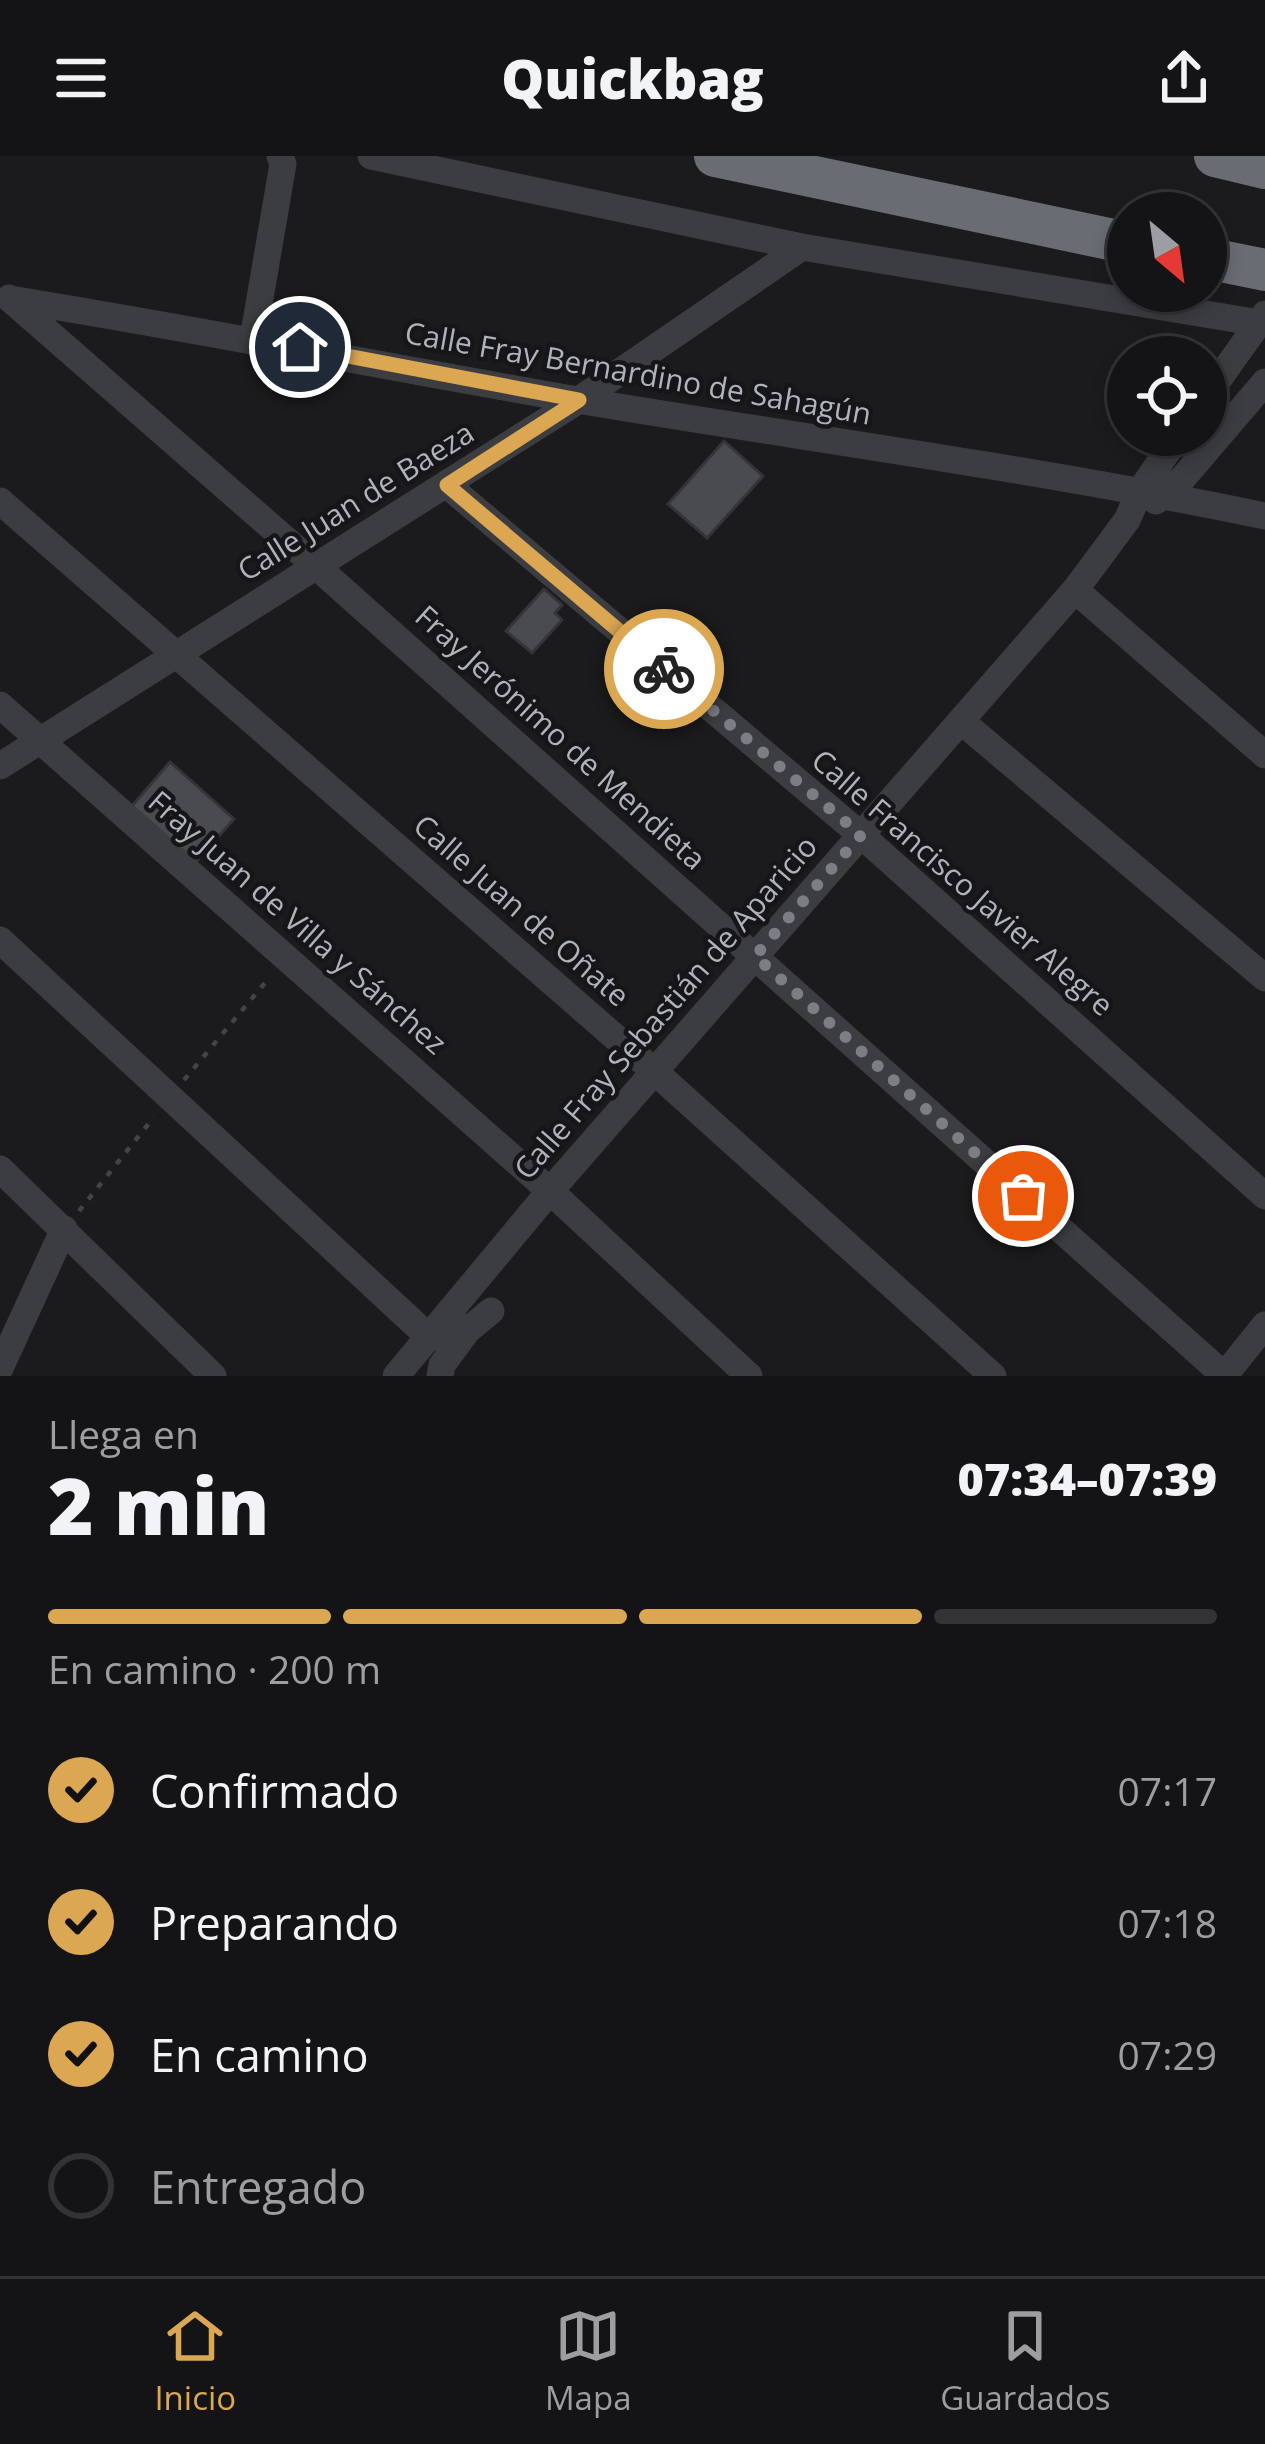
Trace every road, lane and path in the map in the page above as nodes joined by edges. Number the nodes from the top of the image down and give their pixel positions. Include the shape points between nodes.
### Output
1 (371, 156) edge
2 (715, 156) edge
3 (1214, 156) edge
4 (285, 159) edge
5 (1265, 168) edge
6 (1107, 239) edge
7 (802, 247) junction
8 (1227, 262) edge
9 (1265, 270) edge
10 (4, 298) edge
11 (1263, 320) edge
12 (253, 339) junction
13 (1227, 369) edge
14 (1265, 382) edge
15 (579, 400) junction
16 (1169, 456) edge
17 (447, 485) junction
18 (1152, 493) junction
19 (0, 501) edge
20 (1265, 516) edge
21 (316, 566) junction
22 (1075, 590) junction
23 (178, 653) junction
24 (0, 705) edge
25 (961, 721) junction
26 (39, 740) junction
27 (1265, 755) edge
28 (0, 766) edge
29 (861, 835) junction
30 (0, 940) edge
31 (755, 956) junction
32 (286, 958) junction
33 (1265, 978) edge
34 (654, 1071) junction
35 (170, 1097) junction
36 (0, 1169) edge
37 (550, 1191) junction
38 (1265, 1196) edge
39 (64, 1229) junction
40 (491, 1311) dead end
41 (1265, 1325) edge
42 (448, 1328) junction
43 (0, 1368) edge
44 (213, 1376) edge
45 (396, 1376) edge
46 (440, 1376) edge
47 (749, 1376) edge
48 (993, 1376) edge
49 (1224, 1376) edge

1 - 7 street
2 - 6 highway
3 - 5 highway
4 - 12 street
7 - 11 street
7 - 15 street, Calle Juan de Baeza
8 - 9 highway
10 - 12 street, Calle Fray Bernardino de Sahagún
10 - 21 street, Fray Jerónimo de Mendieta
11 - 13 street
12 - 15 street, Calle Fray Bernardino de Sahagún
14 - 18 street, Calle Fray Sebastián de Aparicio
15 - 17 street, Calle Juan de Baeza
15 - 18 street, Calle Fray Bernardino de Sahagún
16 - 18 street, Calle Fray Sebastián de Aparicio
17 - 21 street, Calle Juan de Baeza
17 - 29 street, Calle Francisco Javier Alegre
18 - 20 street, Calle Fray Bernardino de Sahagún
18 - 22 street, Calle Fray Sebastián de Aparicio
19 - 23 street, Calle Juan de Oñate
21 - 23 street, Calle Juan de Baeza
21 - 31 street, Fray Jerónimo de Mendieta
22 - 25 street, Calle Fray Sebastián de Aparicio
22 - 27 street
23 - 26 street, Calle Juan de Baeza
23 - 34 street, Calle Juan de Oñate
24 - 26 street, Fray Juan de Villa y Sánchez
25 - 29 street, Calle Fray Sebastián de Aparicio
25 - 33 street
26 - 28 street, Calle Juan de Baeza
26 - 32 street, Fray Juan de Villa y Sánchez
29 - 31 street, Calle Fray Sebastián de Aparicio
29 - 38 street, Calle Francisco Javier Alegre
30 - 35 street
31 - 34 street, Calle Fray Sebastián de Aparicio
31 - 49 street, Fray Jerónimo de Mendieta
32 - 35 path
32 - 37 street, Fray Juan de Villa y Sánchez
34 - 37 street, Calle Fray Sebastián de Aparicio
34 - 48 street, Calle Juan de Oñate
35 - 39 path
35 - 42 street
36 - 39 street
37 - 42 street, Calle Fray Sebastián de Aparicio
37 - 47 street, Fray Juan de Villa y Sánchez
39 - 43 street
39 - 44 street
40 - 42 street
41 - 49 street
42 - 45 street, Calle Fray Sebastián de Aparicio
42 - 46 street

